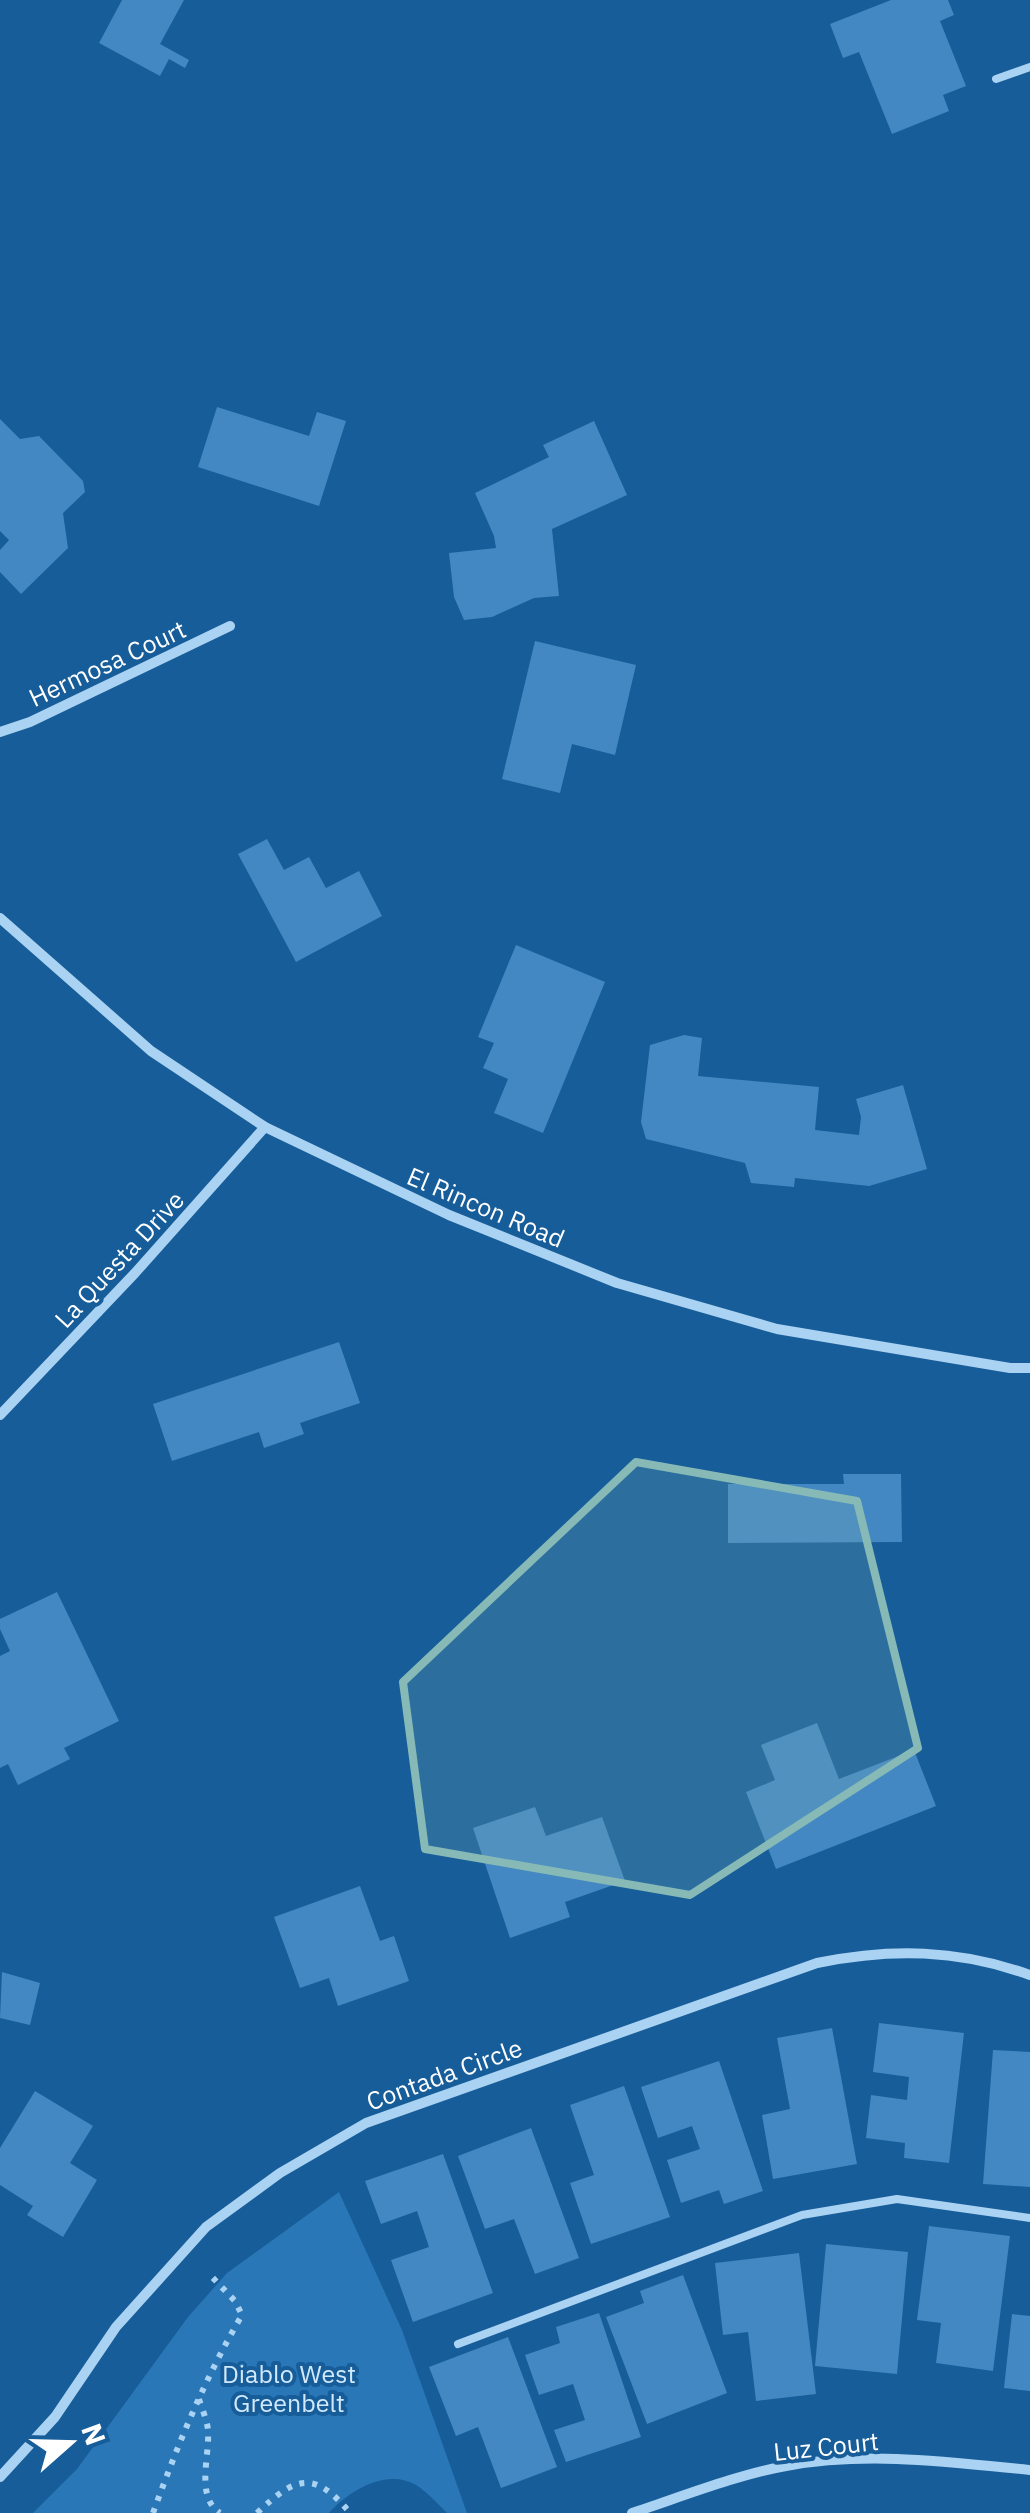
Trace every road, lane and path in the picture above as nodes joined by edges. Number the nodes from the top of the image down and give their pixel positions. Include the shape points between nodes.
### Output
1 (1030, 66) edge
2 (996, 79) dead end
3 (230, 626) dead end
4 (0, 732) edge
5 (0, 917) edge
6 (265, 1127) junction
7 (1030, 1368) edge
8 (0, 1415) edge
9 (1030, 1975) edge
10 (1030, 2218) edge
11 (212, 2277) dead end
12 (458, 2344) dead end
13 (198, 2398) junction
14 (1030, 2470) edge
15 (0, 2477) edge
16 (152, 2513) edge
17 (220, 2513) edge
18 (257, 2513) edge
19 (350, 2513) edge
20 (632, 2513) edge

1 - 2 lane
3 - 4 street, Hermosa Court
5 - 6 street, El Rincon Road via 151,1051
6 - 7 street, El Rincon Road via 448,1216 617,1283 777,1329
6 - 8 street, La Questa Drive
9 - 15 street, Contada Circle via 904,1951 817,1962 366,2122 206,2227 116,2327 55,2417
10 - 12 lane via 897,2199 802,2216
11 - 13 path via 242,2315
13 - 16 path
13 - 17 path via 208,2426 205,2488 211,2508
14 - 20 street, Luz Court via 856,2458 784,2466
18 - 19 path via 306,2480 320,2484

